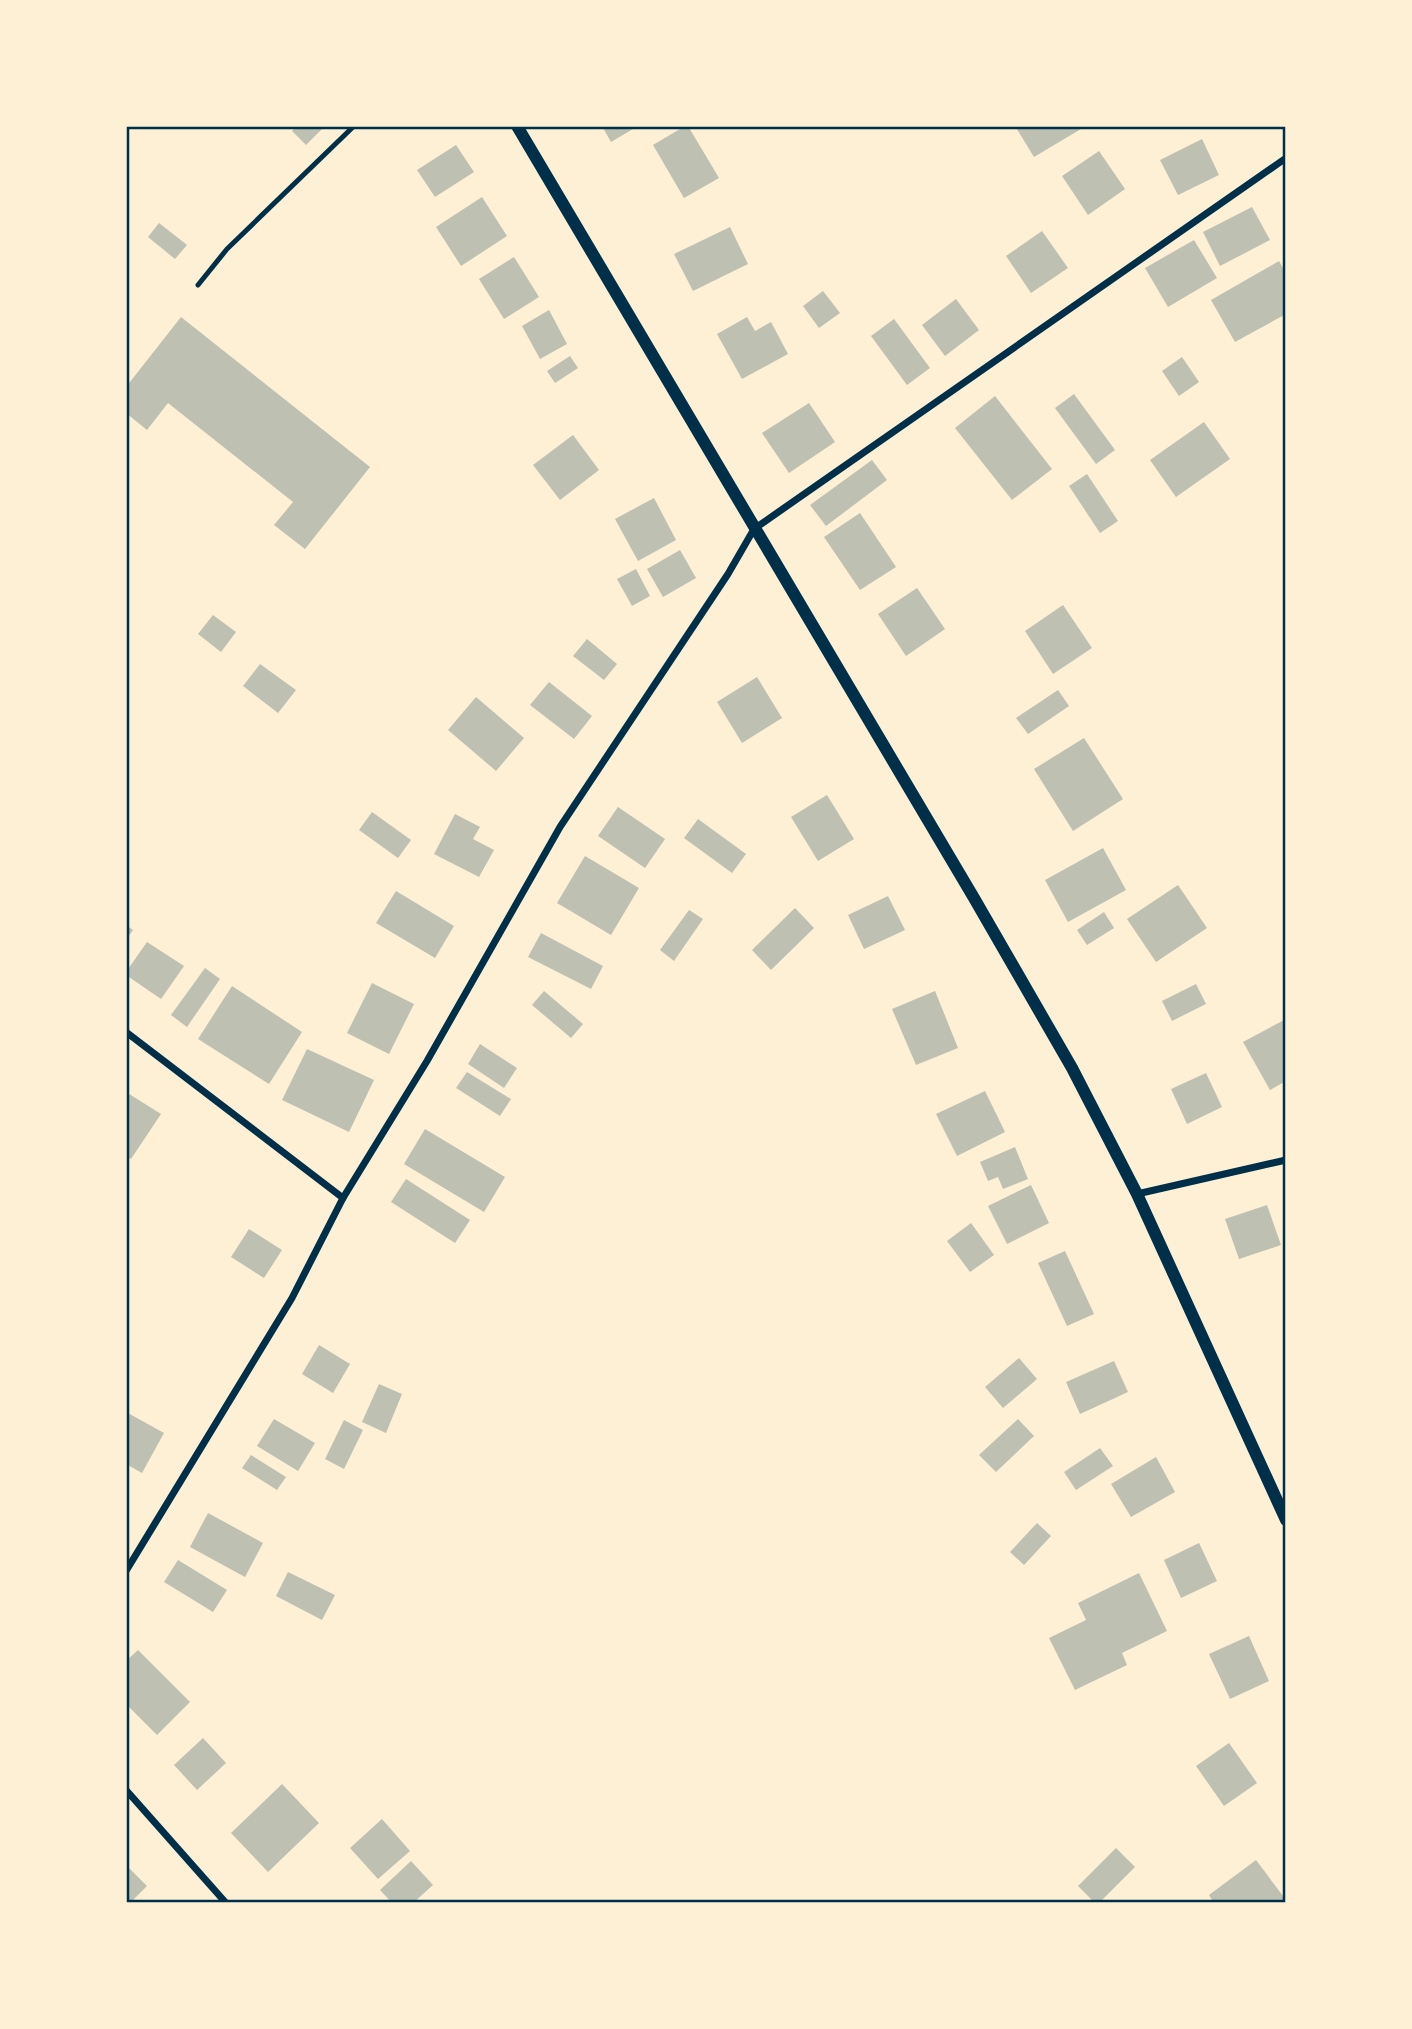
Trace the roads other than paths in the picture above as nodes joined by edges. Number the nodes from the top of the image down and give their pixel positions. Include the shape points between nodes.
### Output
1 (354, 126) edge
2 (517, 126) edge
3 (1286, 158) edge
4 (198, 285) dead end
5 (754, 529) junction
6 (126, 1031) edge
7 (1286, 1160) edge
8 (1138, 1194) junction
9 (343, 1198) junction
10 (1286, 1520) edge
11 (126, 1571) edge
12 (126, 1790) edge
13 (226, 1903) edge

1 - 4 lane via 227,249
2 - 5 street
3 - 5 street
5 - 8 street via 981,910
5 - 9 street via 559,827 427,1061
6 - 9 street
7 - 8 street
8 - 10 street
9 - 11 street via 292,1298
12 - 13 street

